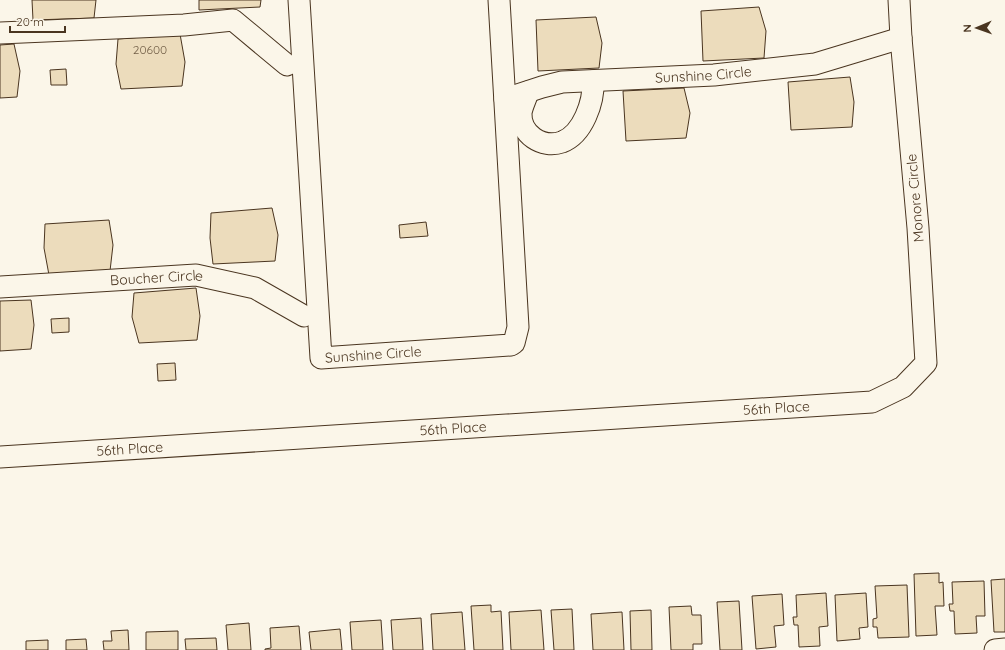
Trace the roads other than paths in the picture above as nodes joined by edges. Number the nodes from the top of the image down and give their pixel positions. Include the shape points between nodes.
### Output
1 (299, 0) edge
2 (499, 0) edge
3 (899, 0) edge
4 (0, 33) edge
5 (901, 38) junction
6 (287, 64) dead end
7 (593, 81) junction
8 (528, 92) junction
9 (505, 99) junction
10 (0, 287) edge
11 (304, 316) dead end
12 (903, 387) joint
13 (0, 457) edge
14 (1005, 649) edge
15 (995, 650) edge

1 - 9 street, Sunshine Circle via 321,358 514,343 518,327
2 - 9 street, Sunshine Circle
3 - 5 street, Monore Circle
4 - 6 street via 184,25 233,20
5 - 7 street, Sunshine Circle via 815,64 714,75
5 - 12 street, Monore Circle via 918,228 926,363
7 - 8 street, Sunshine Circle via 562,82
7 - 8 street via 594,93 588,111 579,128 562,142 538,141 528,135 521,113
8 - 9 street, Sunshine Circle
10 - 11 street, Boucher Circle via 196,275 255,288
12 - 13 street, 56th Place via 872,402
14 - 15 street

